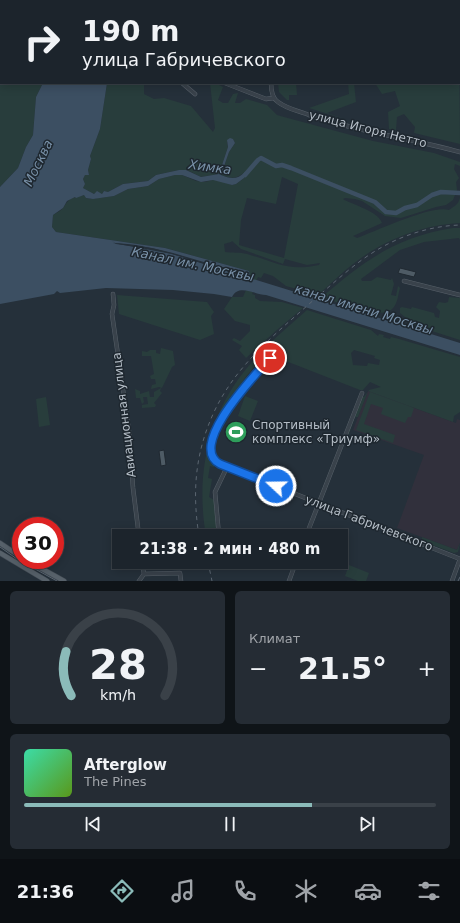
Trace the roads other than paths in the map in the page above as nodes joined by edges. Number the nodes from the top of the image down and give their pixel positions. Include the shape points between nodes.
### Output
1 (183, 84) edge
2 (228, 84) edge
3 (271, 84) edge
4 (195, 94) dead end
5 (274, 98) junction
6 (460, 152) edge
7 (404, 281) dead end
8 (113, 294) dead end
9 (460, 295) edge
10 (270, 358) dead end
11 (362, 392) dead end
12 (227, 467) junction
13 (318, 503) junction
14 (138, 529) edge
15 (218, 529) edge
16 (309, 529) edge
17 (0, 543) edge
18 (5, 548) junction
19 (12, 552) edge
20 (0, 554) edge
21 (460, 559) edge
22 (42, 569) edge
23 (143, 569) edge
24 (293, 569) edge
25 (144, 574) junction
26 (47, 581) edge
27 (64, 581) edge
28 (139, 581) edge
29 (181, 581) edge
30 (289, 581) edge
31 (452, 581) edge

1 - 4 street
2 - 5 street via 266,99
3 - 5 street
5 - 6 street, улица Игоря Нетто via 287,107 330,122
7 - 9 street
8 - 14 street, Авиационная улица via 112,314 128,425
10 - 12 street, улица Габричевского via 223,415 215,433 211,447 212,456
11 - 13 street
12 - 13 street, улица Габричевского
12 - 15 street via 215,492
13 - 16 street
13 - 21 street, улица Габричевского
17 - 18 main road
18 - 19 main road
18 - 20 street
20 - 26 main road
21 - 31 street
22 - 27 main road
23 - 25 street
24 - 30 street
25 - 28 street
25 - 29 street via 180,573

